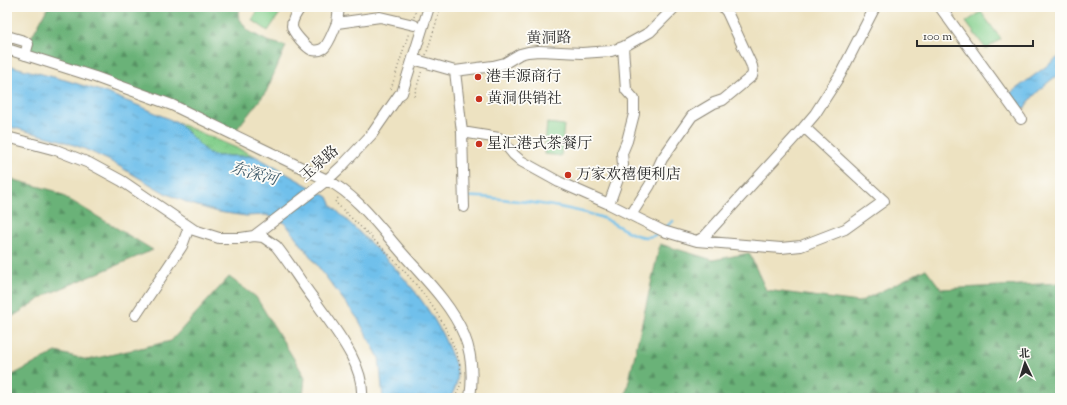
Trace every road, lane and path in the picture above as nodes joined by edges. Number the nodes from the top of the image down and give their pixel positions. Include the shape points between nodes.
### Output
1 (301, 7) edge
2 (339, 7) edge
3 (417, 7) edge
4 (429, 7) edge
5 (441, 7) edge
6 (723, 7) edge
7 (875, 7) edge
8 (940, 7) edge
9 (671, 9) edge
10 (337, 23) junction
11 (412, 26) junction
12 (7, 36) edge
13 (623, 47) junction
14 (7, 49) edge
15 (25, 55) junction
16 (413, 59) junction
17 (425, 59) dead end
18 (423, 66) dead end
19 (455, 71) junction
20 (391, 89) dead end
21 (414, 96) dead end
22 (1021, 119) dead end
23 (804, 127) junction
24 (462, 132) junction
25 (7, 137) edge
26 (327, 180) junction
27 (341, 195) dead end
28 (609, 204) junction
29 (464, 207) dead end
30 (631, 215) junction
31 (189, 227) junction
32 (254, 236) junction
33 (697, 240) junction
34 (136, 315) dead end
35 (362, 398) edge
36 (455, 398) edge
37 (470, 398) edge

1 - 10 street via 292,26 294,32 310,49 323,49
2 - 10 street
3 - 11 path
4 - 16 street, 玉泉路
5 - 17 path
6 - 30 street via 752,66 752,76 723,100 692,116 662,158 650,185
7 - 23 street via 840,75
8 - 22 street
9 - 13 street, 黄洞路 via 650,32
10 - 11 street via 380,17
11 - 20 path
12 - 15 street via 28,44
13 - 19 street, 黄洞路 via 596,53 528,52 505,63
13 - 28 street via 626,90 634,99 634,114 622,153 623,165
14 - 15 street
15 - 26 street via 172,105
16 - 19 street, 黄洞路
16 - 26 street, 玉泉路 via 402,93 372,134
18 - 21 path
19 - 24 street
23 - 33 street via 704,237
23 - 33 street via 884,202 845,229 801,246 782,248
24 - 28 street via 499,138 521,161 559,182
24 - 29 street
25 - 31 street via 56,150 100,168
26 - 32 street, 玉泉路
26 - 37 street via 356,201 423,277 460,326 467,343 471,376
27 - 36 path via 335,202 410,276 445,327 462,375 461,387
28 - 30 street
30 - 33 street via 663,231
31 - 32 street via 219,238
31 - 34 street via 182,246
32 - 35 street via 263,237 276,246 345,345 359,375

